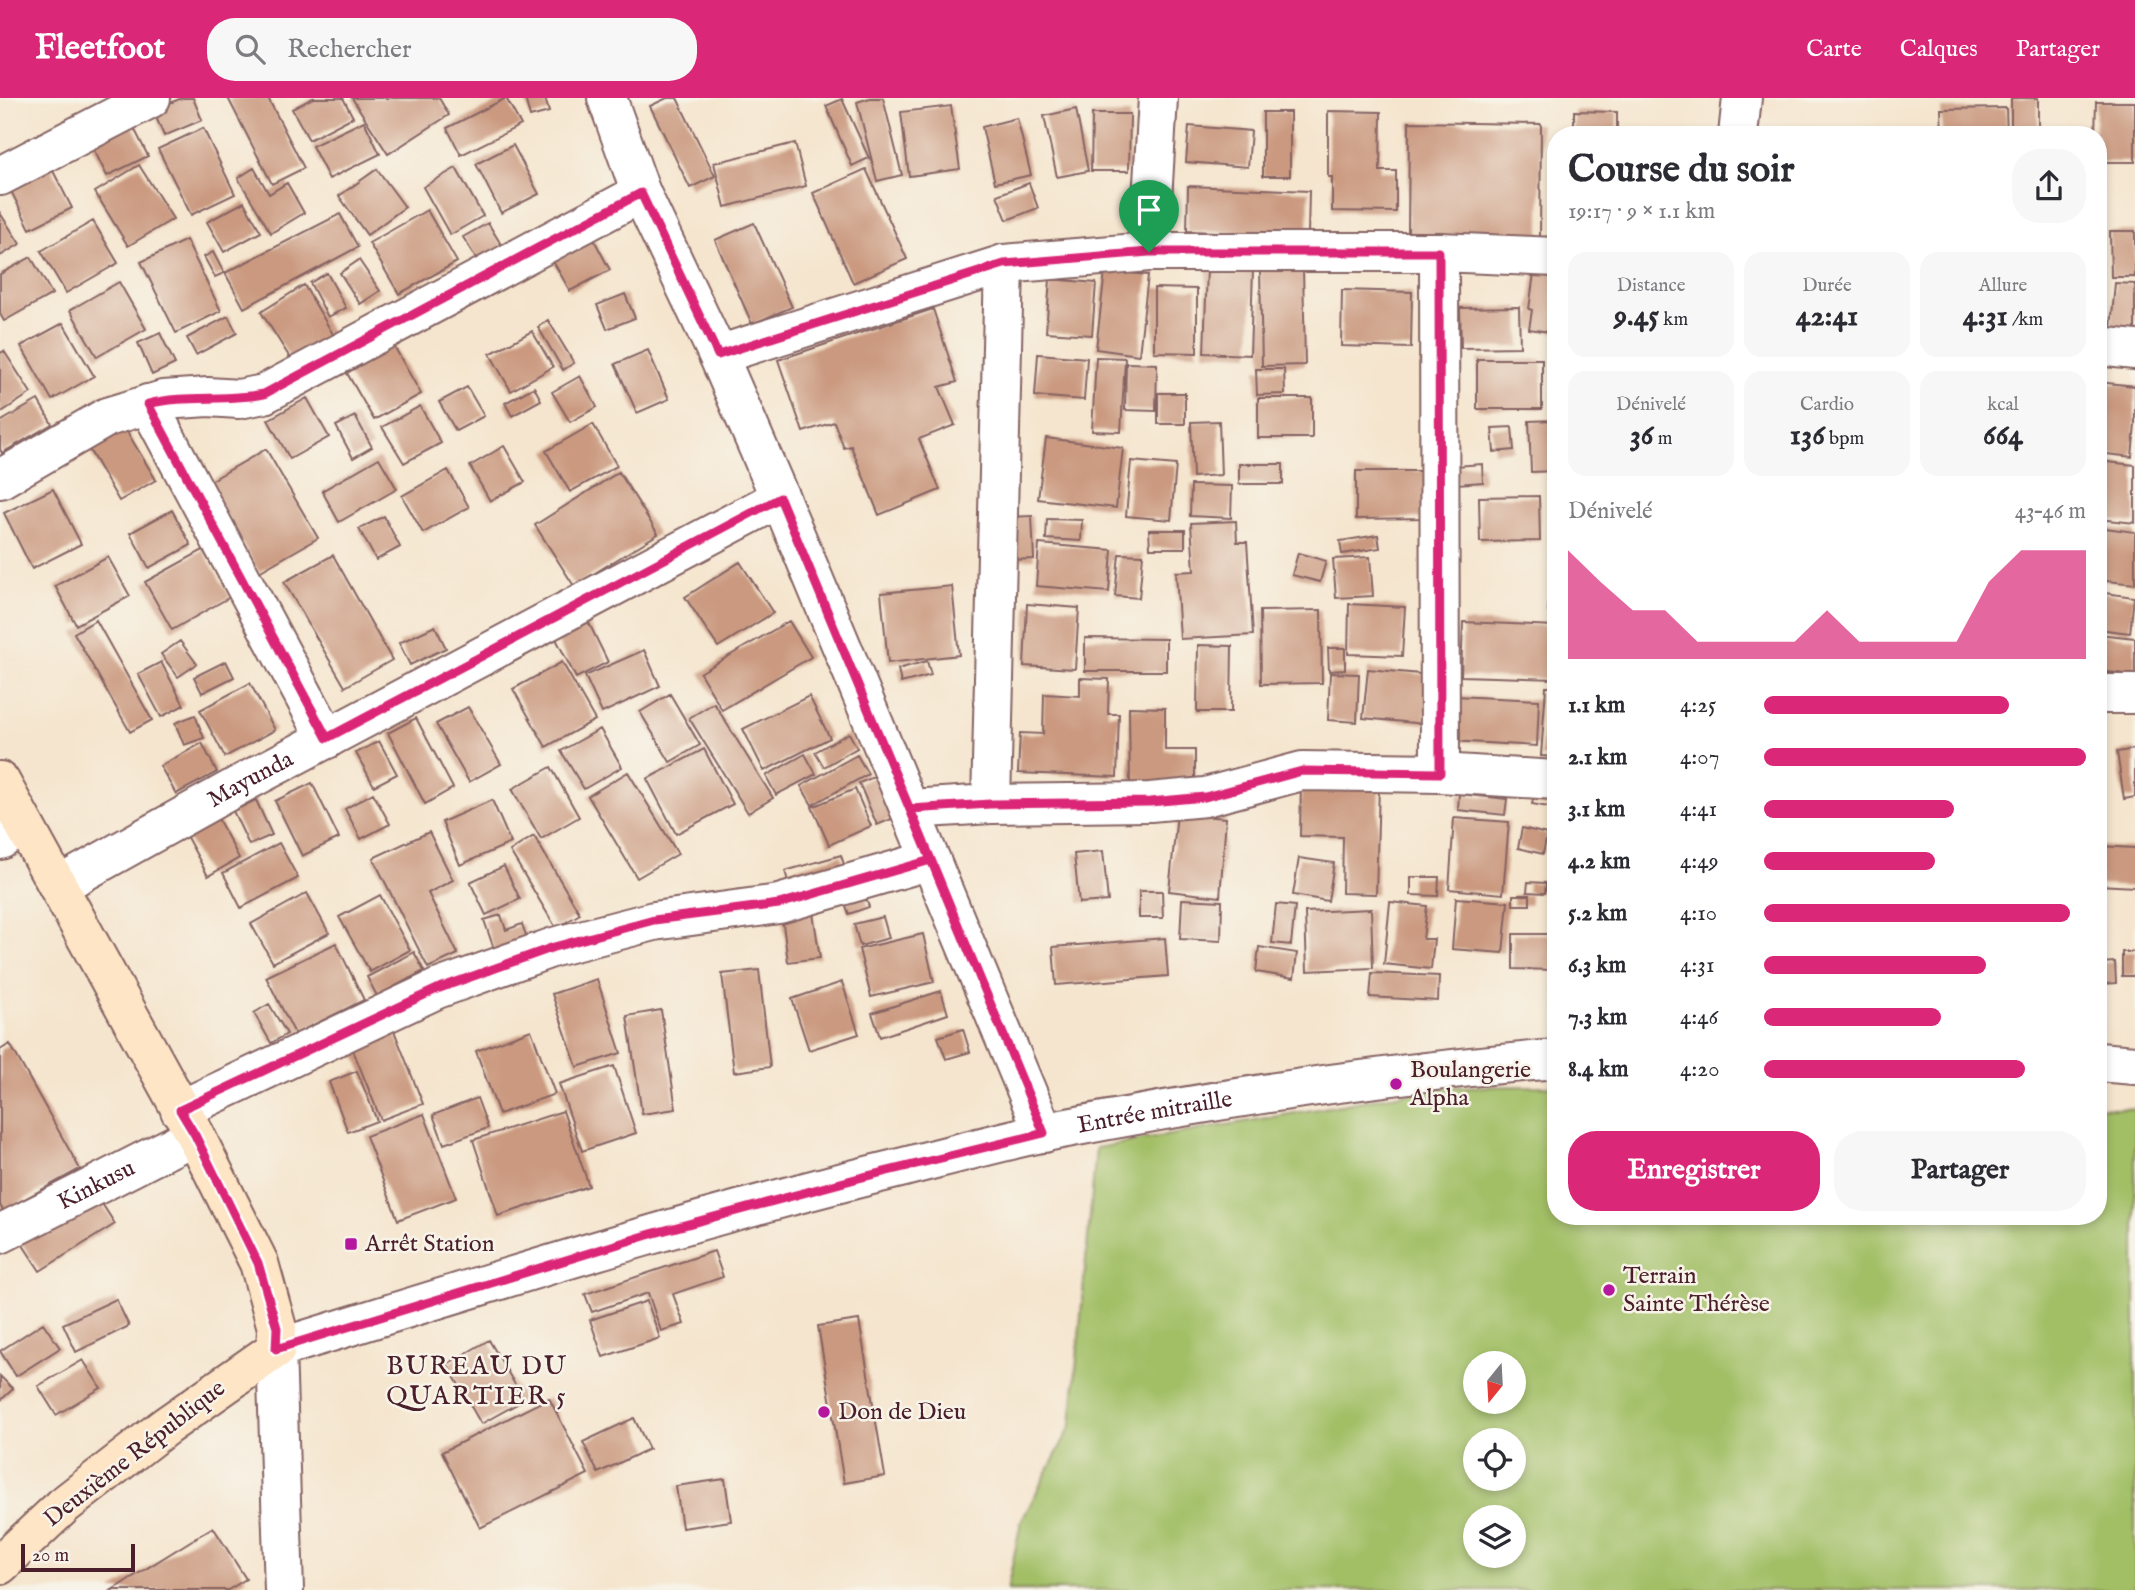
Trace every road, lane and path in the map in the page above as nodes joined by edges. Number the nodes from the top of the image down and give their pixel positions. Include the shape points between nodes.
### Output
1 (151, 98) edge
2 (607, 98) edge
3 (1158, 98) edge
4 (1742, 98) edge
5 (1739, 126) edge
6 (0, 176) edge
7 (641, 193) junction
8 (1149, 252) junction
9 (1439, 252) junction
10 (1547, 257) edge
11 (1004, 264) junction
12 (2107, 346) edge
13 (2135, 350) edge
14 (718, 355) junction
15 (148, 404) junction
16 (0, 479) edge
17 (780, 498) junction
18 (2107, 694) edge
19 (2135, 694) edge
20 (327, 738) junction
21 (1440, 773) junction
22 (1547, 779) edge
23 (0, 781) edge
24 (990, 804) junction
25 (910, 809) junction
26 (12, 833) edge
27 (931, 860) junction
28 (58, 886) junction
29 (1547, 1060) edge
30 (2107, 1063) edge
31 (2135, 1065) edge
32 (187, 1123) junction
33 (1044, 1133) junction
34 (0, 1234) edge
35 (276, 1349) junction
36 (0, 1564) edge
37 (284, 1590) edge

1 - 6 street
2 - 7 street
3 - 8 street
4 - 5 street
7 - 14 street
7 - 15 street via 264,394
8 - 9 street
8 - 11 street
9 - 10 street
9 - 21 street
11 - 14 street
11 - 24 street
12 - 13 street
14 - 17 street
15 - 16 street via 107,417
15 - 20 street
17 - 20 street, Mayunda
17 - 25 street
18 - 19 street
20 - 28 street, Mayunda
21 - 22 street
21 - 24 street via 1302,771 1205,797
23 - 26 street
24 - 25 street
25 - 27 street
26 - 28 street
27 - 32 street via 779,904 654,920 554,947 437,989
27 - 33 street
28 - 32 street
29 - 33 street, Entrée mitraille via 1251,1097
30 - 31 street
32 - 34 street, Kinkusu
32 - 35 street via 258,1263 277,1328
33 - 35 street, Entrée mitraille via 651,1234
35 - 36 street, Deuxième République via 64,1505
35 - 37 street

